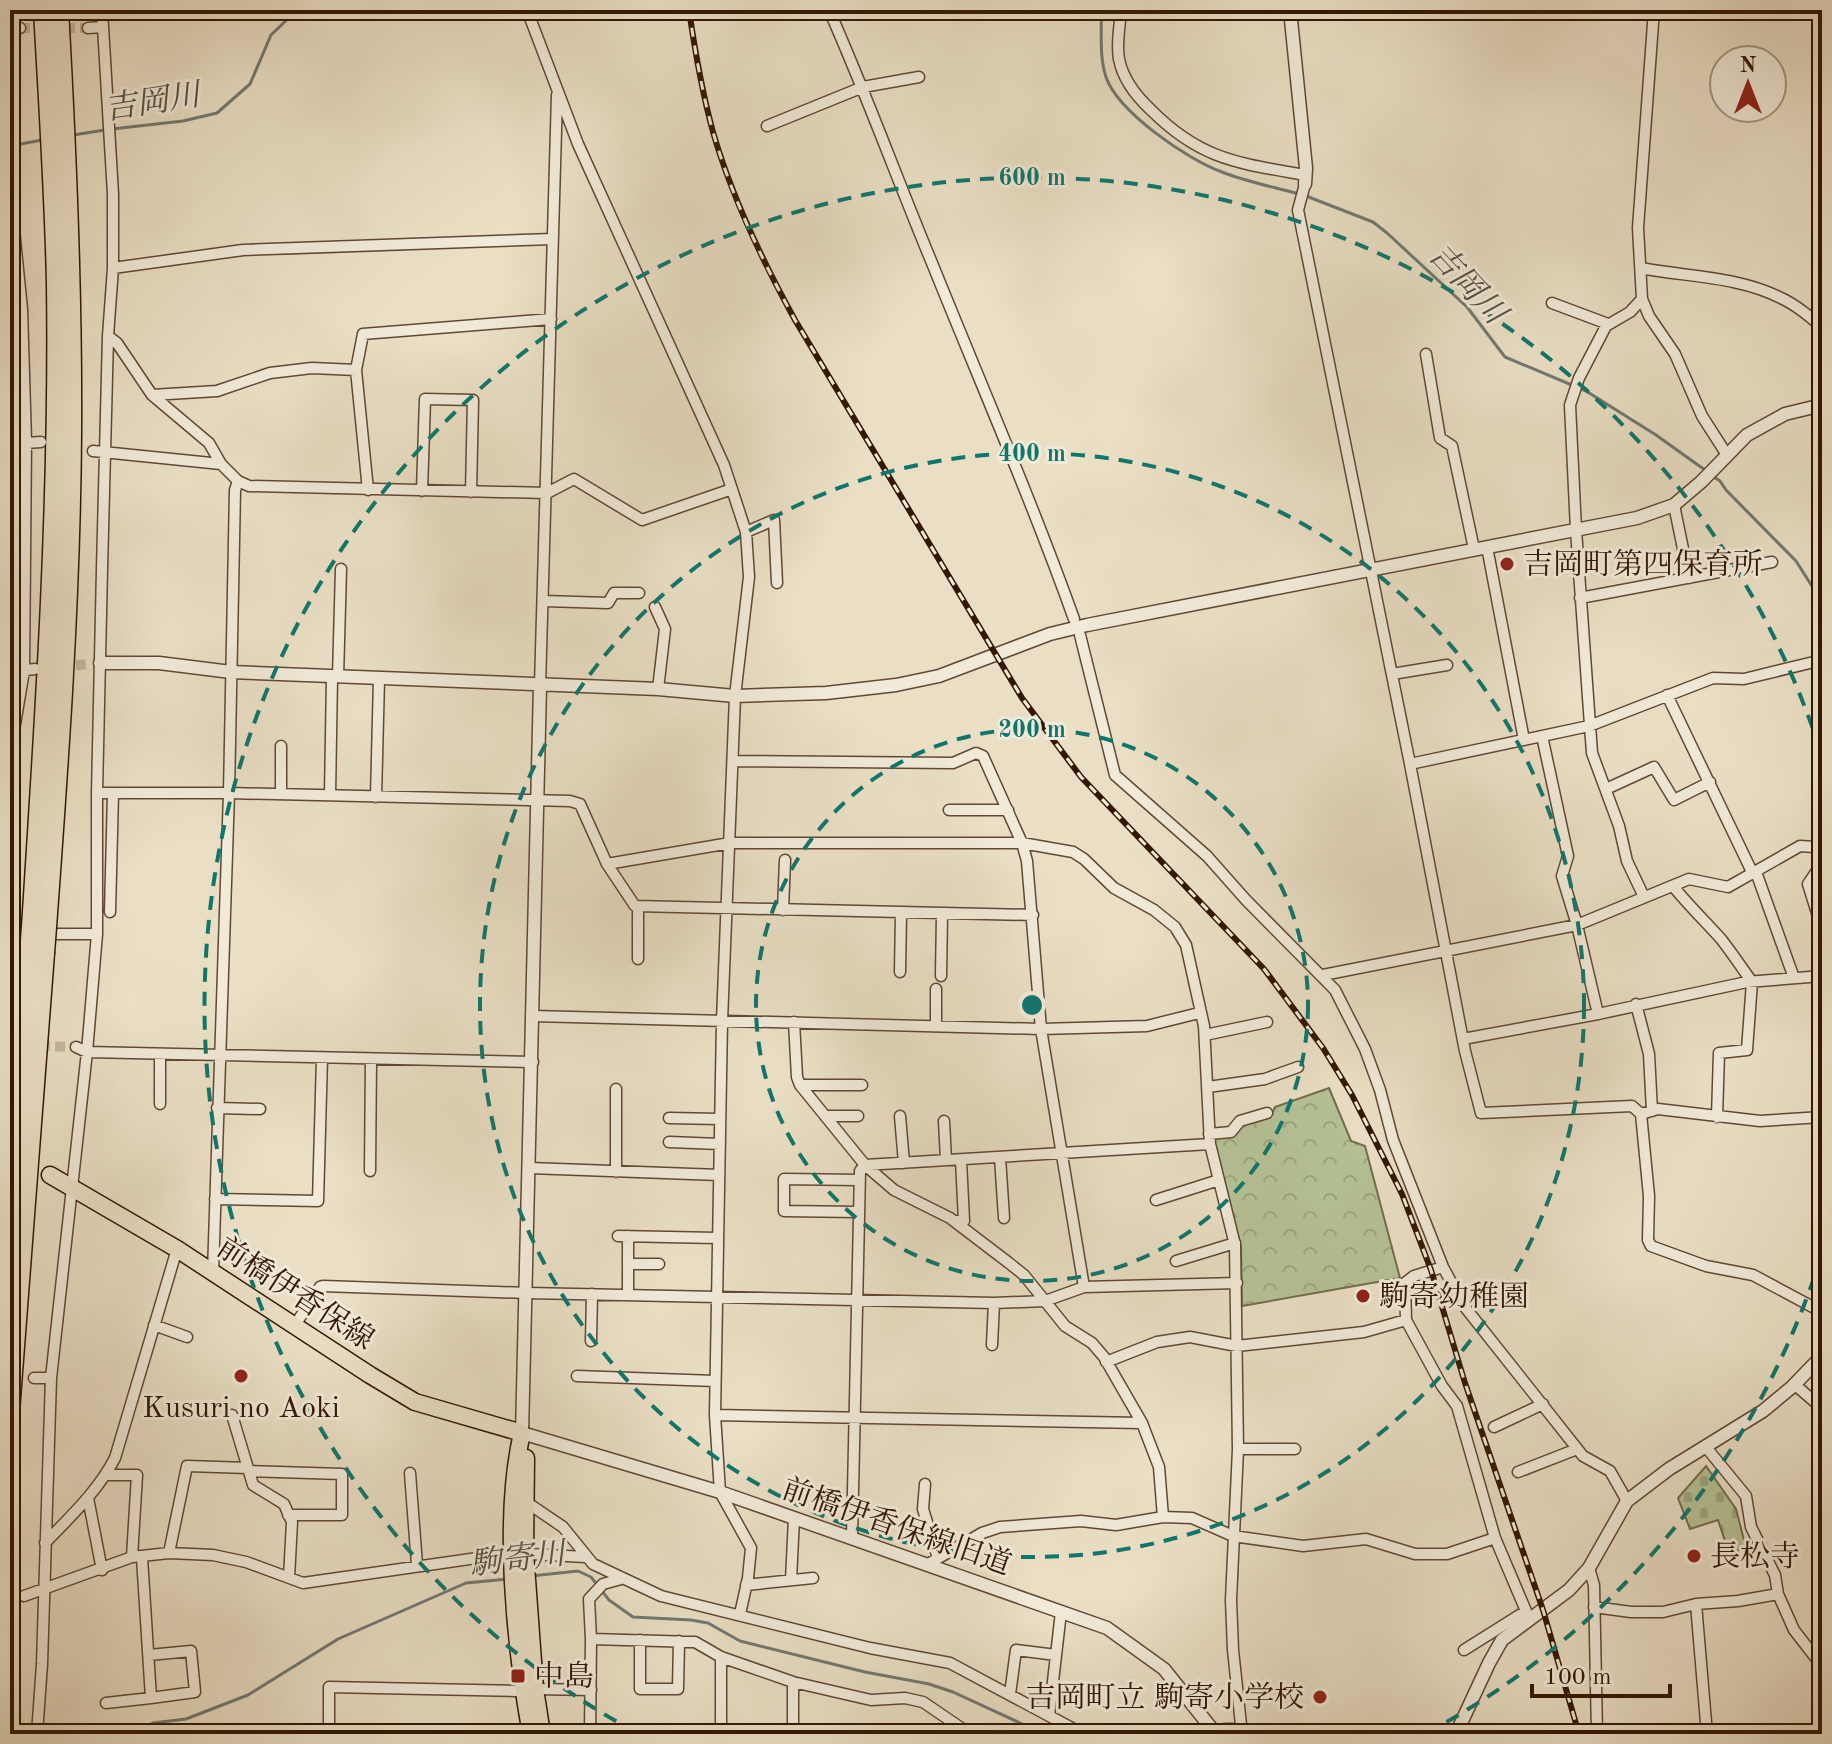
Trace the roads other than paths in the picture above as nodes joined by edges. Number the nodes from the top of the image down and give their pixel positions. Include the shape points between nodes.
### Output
1 (43, 10) edge
2 (59, 10) edge
3 (102, 10) edge
4 (527, 10) edge
5 (829, 10) edge
6 (1121, 10) edge
7 (1290, 10) edge
8 (1654, 10) edge
9 (103, 27) junction
10 (88, 28) tunnel mouth
11 (919, 77) dead end
12 (863, 87) junction
13 (557, 93) junction
14 (58, 122) junction
15 (767, 126) dead end
16 (1305, 180) junction
17 (10, 190) edge
18 (10, 208) edge
19 (552, 239) junction
20 (113, 268) junction
21 (1641, 268) junction
22 (1642, 299) junction
23 (1552, 303) dead end
24 (551, 319) junction
25 (1608, 324) junction
26 (1822, 327) edge
27 (108, 336) junction
28 (1426, 354) dead end
29 (356, 370) junction
30 (10, 386) edge
31 (152, 395) junction
32 (1822, 405) edge
33 (25, 415) junction
34 (26, 441) junction
35 (41, 442) dead end
36 (10, 444) edge
37 (93, 451) dead end
38 (106, 454) junction
39 (1723, 459) junction
40 (221, 464) junction
41 (238, 481) junction
42 (732, 489) junction
43 (368, 490) junction
44 (422, 491) junction
45 (471, 492) junction
46 (547, 493) junction
47 (1674, 505) junction
48 (1576, 530) junction
49 (746, 532) junction
50 (1487, 547) junction
51 (1474, 549) junction
52 (1772, 562) dead end
53 (1370, 568) junction
54 (341, 569) dead end
55 (1689, 578) junction
56 (777, 583) dead end
57 (639, 593) dead end
58 (1580, 598) junction
59 (544, 601) junction
60 (655, 607) dead end
61 (1074, 619) dead end
62 (1080, 635) dead end
63 (1822, 660) edge
64 (94, 664) junction
65 (1447, 665) dead end
66 (29, 670) junction
67 (10, 672) edge
68 (231, 672) junction
69 (1392, 674) junction
70 (335, 677) junction
71 (379, 679) junction
72 (540, 686) junction
73 (658, 689) junction
74 (1667, 695) junction
75 (735, 696) junction
76 (1589, 726) junction
77 (1542, 736) junction
78 (1524, 740) junction
79 (281, 746) dead end
80 (10, 754) edge
81 (733, 761) junction
82 (1410, 764) junction
83 (1710, 782) junction
84 (1606, 789) junction
85 (97, 793) junction
86 (113, 793) junction
87 (229, 793) junction
88 (281, 794) junction
89 (330, 795) junction
90 (376, 797) junction
91 (539, 801) junction
92 (949, 810) dead end
93 (1008, 810) junction
94 (730, 843) junction
95 (1022, 843) junction
96 (785, 860) dead end
97 (1822, 861) edge
98 (607, 864) junction
99 (1755, 873) junction
100 (1673, 886) junction
101 (1644, 897) junction
102 (638, 906) junction
103 (729, 909) junction
104 (783, 910) junction
105 (110, 912) dead end
106 (901, 913) junction
107 (942, 914) junction
108 (1033, 915) junction
109 (1821, 922) edge
110 (1577, 925) junction
111 (10, 934) edge
112 (97, 934) junction
113 (37, 953) junction
114 (1446, 953) junction
115 (638, 959) dead end
116 (900, 972) dead end
117 (1323, 975) junction
118 (941, 976) dead end
119 (1822, 976) edge
120 (1794, 978) junction
121 (1752, 982) junction
122 (936, 989) dead end
123 (1636, 1004) junction
124 (1199, 1013) junction
125 (1598, 1014) junction
126 (533, 1016) junction
127 (722, 1021) junction
128 (794, 1022) junction
129 (1267, 1022) dead end
130 (936, 1026) junction
131 (1041, 1029) junction
132 (1205, 1035) junction
133 (1463, 1039) junction
134 (76, 1047) tunnel mouth
135 (87, 1052) junction
136 (160, 1054) junction
137 (220, 1056) junction
138 (322, 1058) junction
139 (371, 1059) junction
140 (533, 1062) junction
141 (1298, 1067) dead end
142 (800, 1085) junction
143 (862, 1085) dead end
144 (1208, 1087) junction
145 (616, 1089) dead end
146 (160, 1104) dead end
147 (217, 1108) junction
148 (260, 1109) dead end
149 (1267, 1113) dead end
150 (1647, 1113) junction
151 (825, 1116) junction
152 (858, 1116) dead end
153 (900, 1116) dead end
154 (1717, 1117) junction
155 (1822, 1117) edge
156 (669, 1118) dead end
157 (720, 1119) junction
158 (944, 1121) dead end
159 (1210, 1139) junction
160 (669, 1142) dead end
161 (720, 1144) junction
162 (1062, 1154) junction
163 (1000, 1157) junction
164 (946, 1160) junction
165 (961, 1160) junction
166 (904, 1163) junction
167 (865, 1165) junction
168 (530, 1168) junction
169 (370, 1171) dead end
170 (616, 1172) junction
171 (50, 1175) dead end
172 (719, 1175) junction
173 (860, 1180) junction
174 (1219, 1180) junction
175 (10, 1186) edge
176 (72, 1186) junction
177 (215, 1199) junction
178 (1156, 1200) dead end
179 (859, 1212) junction
180 (1004, 1218) dead end
181 (954, 1221) junction
182 (717, 1238) junction
183 (1235, 1243) junction
184 (177, 1249) junction
185 (1176, 1261) dead end
186 (628, 1264) junction
187 (659, 1264) dead end
188 (1443, 1267) junction
189 (213, 1272) junction
190 (1237, 1283) junction
191 (1084, 1287) junction
192 (527, 1293) junction
193 (592, 1294) junction
194 (628, 1295) junction
195 (716, 1296) junction
196 (858, 1299) junction
197 (1045, 1301) junction
198 (994, 1303) junction
199 (1822, 1312) edge
200 (1406, 1320) junction
201 (154, 1325) junction
202 (295, 1325) junction
203 (187, 1337) dead end
204 (591, 1341) dead end
205 (992, 1345) dead end
206 (1237, 1346) junction
207 (1822, 1356) edge
208 (1106, 1362) junction
209 (577, 1376) dead end
210 (34, 1378) dead end
211 (51, 1378) junction
212 (715, 1381) junction
213 (1794, 1384) junction
214 (1543, 1404) junction
215 (1822, 1408) edge
216 (10, 1412) edge
217 (232, 1415) dead end
218 (715, 1415) junction
219 (855, 1416) junction
220 (1142, 1423) junction
221 (1494, 1427) dead end
222 (522, 1433) junction
223 (1705, 1446) junction
224 (1238, 1449) junction
225 (1295, 1449) dead end
226 (1577, 1449) junction
227 (248, 1470) junction
228 (1518, 1472) dead end
229 (410, 1473) dead end
230 (106, 1475) junction
231 (925, 1484) dead end
232 (720, 1492) junction
233 (88, 1498) junction
234 (1627, 1501) junction
235 (526, 1502) junction
236 (288, 1515) junction
237 (1163, 1517) junction
238 (794, 1518) junction
239 (1233, 1536) junction
240 (852, 1537) junction
241 (1495, 1538) junction
242 (45, 1543) junction
243 (169, 1553) junction
244 (519, 1553) junction
245 (585, 1557) junction
246 (137, 1558) junction
247 (933, 1561) junction
248 (417, 1565) junction
249 (1589, 1568) junction
250 (102, 1570) junction
251 (289, 1578) junction
252 (813, 1578) dead end
253 (520, 1579) junction
254 (621, 1579) junction
255 (791, 1580) junction
256 (746, 1585) junction
257 (43, 1591) junction
258 (1778, 1594) junction
259 (24, 1596) tunnel mouth
260 (1696, 1604) junction
261 (1594, 1607) junction
262 (1061, 1612) junction
263 (740, 1614) junction
264 (1499, 1635) junction
265 (591, 1639) junction
266 (640, 1640) junction
267 (679, 1641) junction
268 (1464, 1650) dead end
269 (149, 1655) junction
270 (1056, 1655) junction
271 (721, 1657) junction
272 (1822, 1666) edge
273 (793, 1682) junction
274 (535, 1689) junction
275 (591, 1690) junction
276 (517, 1691) dead end
277 (1010, 1694) junction
278 (151, 1698) junction
279 (106, 1703) dead end
280 (1049, 1716) junction
281 (1242, 1731) edge
282 (1215, 1732) edge
283 (37, 1734) edge
284 (329, 1734) edge
285 (531, 1734) edge
286 (542, 1734) edge
287 (590, 1734) edge
288 (721, 1734) edge
289 (793, 1734) edge
290 (970, 1734) edge
291 (1083, 1734) edge
292 (1456, 1734) edge
293 (1597, 1734) edge
294 (1707, 1734) edge

1 - 14 highway
2 - 14 highway
3 - 9 street
4 - 13 street
5 - 12 street
6 - 16 street via 1118,48 1123,73 1166,125 1215,156
7 - 16 street
8 - 21 street via 1638,228
9 - 10 street
9 - 20 street
11 - 12 street
12 - 15 street
12 - 61 street
13 - 19 street
13 - 42 street
14 - 113 highway, bridge via 51,608
16 - 53 street via 1299,206
17 - 18 street
18 - 33 street via 22,309
19 - 20 street via 243,250
19 - 24 street
20 - 27 street
21 - 22 street
21 - 26 street via 1764,291
22 - 25 street
22 - 39 street via 1675,354
23 - 25 street
24 - 29 street via 363,334
24 - 46 street
25 - 48 street via 1570,405
27 - 31 street
27 - 38 street
28 - 51 street via 1440,438 1452,446
29 - 31 street via 298,369 217,391
29 - 43 street
30 - 33 street
31 - 40 street via 209,443
32 - 39 street via 1785,414 1747,435
33 - 34 street
34 - 35 street
34 - 36 street
34 - 66 street
37 - 38 street
38 - 40 street
38 - 64 street
39 - 47 street
40 - 41 street
41 - 43 street via 249,486
41 - 68 street
42 - 46 street via 642,520 574,479
42 - 49 street
43 - 44 street
44 - 45 street
44 - 45 street via 425,399 473,400
45 - 46 street
46 - 59 street
47 - 48 street
47 - 55 street
48 - 50 street
48 - 58 street
49 - 56 street via 774,520
49 - 75 street via 749,577
50 - 51 street
50 - 78 street
51 - 53 street
52 - 55 street
53 - 69 street
53 - 75 street via 1050,634 939,676 896,685
54 - 70 street
55 - 58 street
57 - 59 street via 614,593 608,603
58 - 76 street
59 - 72 street
60 - 73 street via 665,629
62 - 117 street via 1115,775 1207,856
63 - 74 street via 1744,679 1713,678
64 - 68 street via 159,663
64 - 85 street
65 - 69 street
66 - 67 street
66 - 80 street
68 - 70 street
68 - 87 street
69 - 82 street
70 - 71 street
70 - 89 street
71 - 72 street
71 - 90 street
72 - 73 street
72 - 91 street
73 - 75 street
74 - 76 street
74 - 83 street
75 - 81 street
76 - 77 street
76 - 84 street via 1592,753
77 - 78 street
77 - 110 street via 1568,856 1562,876
78 - 82 street
79 - 88 street
81 - 93 street via 953,763 976,753 983,756
81 - 94 street
82 - 114 street
83 - 84 street via 1674,800 1654,767
83 - 99 street
84 - 101 street via 1627,861
85 - 86 street
85 - 112 street
86 - 87 street
86 - 105 street
87 - 88 street
87 - 137 street
88 - 89 street
89 - 90 street
90 - 91 street
91 - 98 street via 580,804
91 - 126 street
92 - 93 street
93 - 95 street
94 - 95 street
94 - 98 street
94 - 103 street
95 - 108 street
95 - 124 street via 1073,852 1114,888 1175,927 1186,945
96 - 104 street
97 - 99 street via 1814,847 1800,846
97 - 109 street via 1808,884
98 - 102 street
99 - 100 street via 1728,887 1689,879
99 - 120 street
100 - 101 street
100 - 121 street
101 - 110 street
102 - 103 street
102 - 115 street
103 - 104 street
103 - 127 street
104 - 106 street
106 - 107 street
106 - 116 street
107 - 108 street
107 - 118 street
108 - 131 street
110 - 114 street
110 - 125 street
111 - 112 street
112 - 135 street
113 - 175 highway
113 - 216 highway
114 - 117 street
114 - 133 street
117 - 188 street via 1365,1049 1393,1140
119 - 120 street
120 - 121 street
121 - 123 street
121 - 154 street via 1747,1050 1719,1053
122 - 130 street
123 - 125 street
123 - 150 street via 1649,1054
124 - 131 street via 1147,1026
124 - 132 street
125 - 133 street
126 - 127 street
126 - 140 street
127 - 128 street
127 - 157 street
128 - 130 street
128 - 142 street
129 - 132 street
130 - 131 street
131 - 162 street
132 - 144 street
133 - 150 street via 1481,1113 1632,1106
134 - 135 street
135 - 136 street
135 - 176 street
136 - 137 street
136 - 146 street
137 - 138 street
137 - 147 street
138 - 139 street
138 - 177 street via 318,1201
139 - 140 street
139 - 169 street
140 - 168 street
141 - 144 street via 1265,1079
142 - 143 street
142 - 151 street
144 - 159 street
145 - 170 street
147 - 148 street
147 - 177 street
149 - 159 street
150 - 154 street via 1658,1109
150 - 199 street via 1651,1246 1706,1266 1753,1275
151 - 152 street
151 - 167 street
153 - 166 street
154 - 155 street
156 - 157 street
157 - 161 street
158 - 164 street
159 - 162 street
159 - 174 street
160 - 161 street
161 - 172 street
162 - 163 street
162 - 191 street
163 - 165 street
163 - 180 street
164 - 165 street
164 - 166 street
165 - 181 street via 964,1221
166 - 167 street
167 - 173 street
167 - 181 street via 894,1190
168 - 170 street
168 - 192 street
170 - 172 street
171 - 176 main road, 前橋伊香保線
172 - 182 street
173 - 179 street
173 - 179 street via 784,1179 784,1211
174 - 178 street
174 - 183 street
176 - 184 main road, 前橋伊香保線
176 - 211 street
177 - 189 street
179 - 196 street
181 - 197 street via 1024,1275
182 - 186 street via 623,1236
182 - 195 street
183 - 185 street
183 - 190 street
184 - 189 main road, 前橋伊香保線
184 - 201 street
186 - 187 street
186 - 194 street
188 - 200 street via 1405,1283
188 - 214 street via 1464,1306
189 - 202 main road, 前橋伊香保線
190 - 191 street
190 - 206 street
191 - 197 street
192 - 193 street
192 - 202 street via 323,1286
192 - 222 street
193 - 194 street
193 - 204 street
194 - 195 street
195 - 196 street
195 - 212 street
196 - 198 street
196 - 219 street
197 - 198 street
197 - 208 street
198 - 205 street
200 - 206 street via 1364,1332
200 - 241 street via 1457,1406
201 - 203 street
201 - 230 street
202 - 222 main road, 前橋伊香保線 via 415,1402
206 - 208 street via 1190,1337 1157,1342
206 - 224 street
207 - 213 street
208 - 220 street
209 - 212 street
210 - 211 street
211 - 242 street
212 - 218 street
213 - 215 street
213 - 223 street via 1763,1411
214 - 221 street
214 - 226 street
217 - 227 street
218 - 219 street
218 - 232 street
219 - 220 street
219 - 240 street
220 - 237 street via 1159,1467
222 - 232 street, 前橋伊香保線旧道
222 - 235 main road
222 - 244 main road via 515,1463
223 - 234 street
223 - 258 street via 1746,1496 1751,1527 1775,1575
224 - 225 street
224 - 239 street
226 - 228 street
226 - 234 street via 1610,1471
227 - 236 street via 253,1485 284,1504
227 - 236 street via 342,1474 342,1515
227 - 243 street via 187,1466
229 - 248 street
230 - 233 street
230 - 246 street via 137,1475
231 - 247 street via 923,1509
232 - 238 street, 前橋伊香保線旧道
232 - 256 street via 751,1548
233 - 242 street
233 - 250 street
234 - 249 street
235 - 244 main road
235 - 245 street via 563,1527
236 - 251 street
237 - 239 street via 1192,1518
237 - 247 street via 1116,1525 1081,1521 1000,1527
238 - 240 street, 前橋伊香保線旧道
238 - 255 street
239 - 241 street via 1303,1546 1366,1539 1415,1554 1447,1554
239 - 281 street via 1233,1650
240 - 247 street, 前橋伊香保線旧道
241 - 264 street via 1526,1611
242 - 257 street
243 - 246 street
243 - 251 street via 213,1555
244 - 245 street
244 - 248 street
244 - 253 main road
245 - 254 street
246 - 250 street
246 - 269 street
247 - 262 street, 前橋伊香保線旧道
248 - 251 street via 303,1583
249 - 261 street
249 - 264 street via 1569,1590
250 - 257 street
252 - 255 street
253 - 274 main road
253 - 285 main road via 523,1688
254 - 263 street via 661,1596
254 - 265 street via 603,1584 589,1599
255 - 256 street
256 - 263 street
257 - 259 street
257 - 283 street
258 - 260 street
258 - 272 street via 1794,1630
260 - 261 street via 1663,1612
260 - 294 street
261 - 293 street
262 - 270 street
262 - 282 street, 前橋伊香保線旧道 via 1107,1628 1164,1669
263 - 277 street via 950,1663
264 - 268 street
264 - 292 street
265 - 266 street
265 - 275 street
266 - 267 street
266 - 267 street via 640,1689 678,1689
267 - 271 street via 695,1642
269 - 278 street
269 - 278 street via 191,1651 195,1692
270 - 277 street via 1016,1650
270 - 280 street
271 - 273 street
271 - 288 street
273 - 289 street
273 - 290 street via 871,1700 923,1702
274 - 275 street
274 - 286 main road
275 - 287 street
276 - 284 street via 329,1687
277 - 280 street
278 - 279 street
280 - 291 street
281 - 282 street

